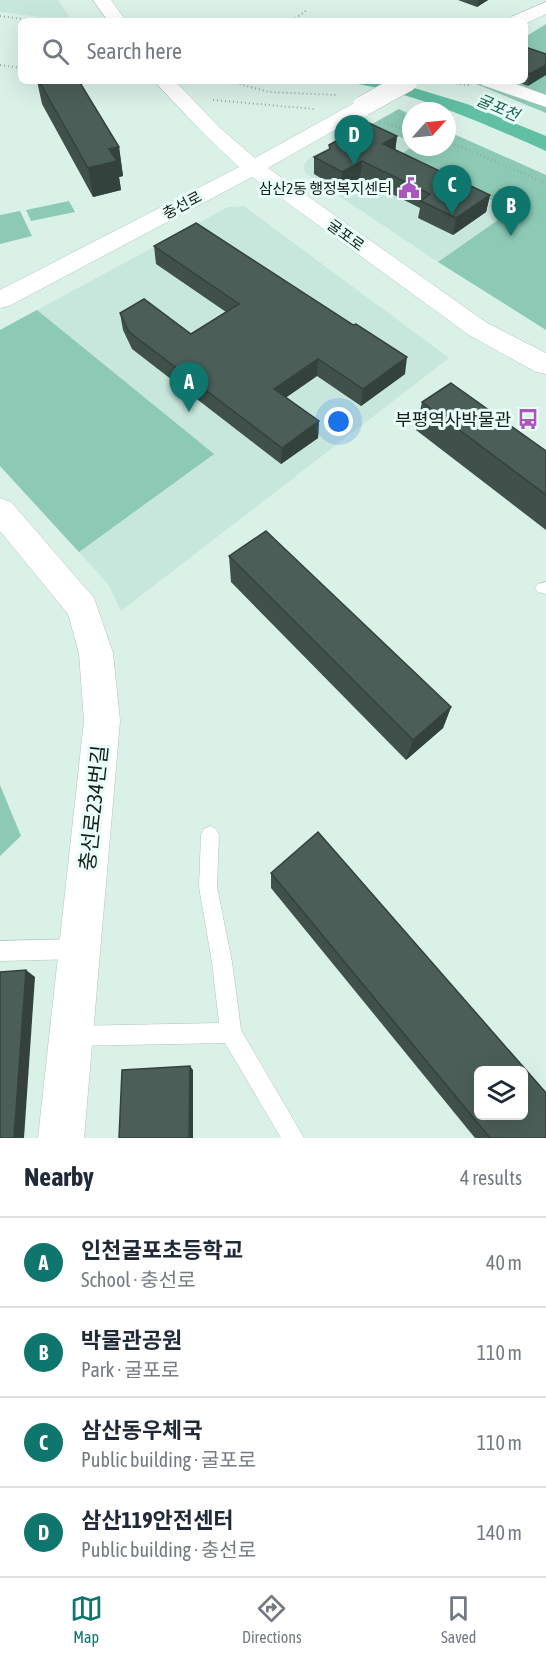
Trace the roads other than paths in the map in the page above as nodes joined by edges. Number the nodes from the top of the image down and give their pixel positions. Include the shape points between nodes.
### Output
1 (102, 0) edge
2 (546, 7) edge
3 (115, 18) edge
4 (524, 18) edge
5 (167, 84) edge
6 (405, 84) edge
7 (498, 84) edge
8 (546, 101) edge
9 (253, 168) junction
10 (0, 300) edge
11 (544, 361) edge
12 (0, 510) edge
13 (210, 835) dead end
14 (78, 949) junction
15 (0, 951) edge
16 (231, 1033) junction
17 (69, 1036) junction
18 (61, 1138) edge
19 (293, 1138) edge

1 - 3 street
2 - 4 street
5 - 9 street, 굴포로
6 - 9 street, 충선로, bridge via 370,114
7 - 8 street
9 - 10 street, 충선로
9 - 11 street, 굴포로 via 478,329
12 - 14 street, 충선로234번길 via 83,608 96,653 102,721
13 - 16 lane via 208,887
14 - 15 lane
14 - 17 street, 충선로234번길
16 - 17 lane
16 - 19 lane
17 - 18 street, 충선로234번길

